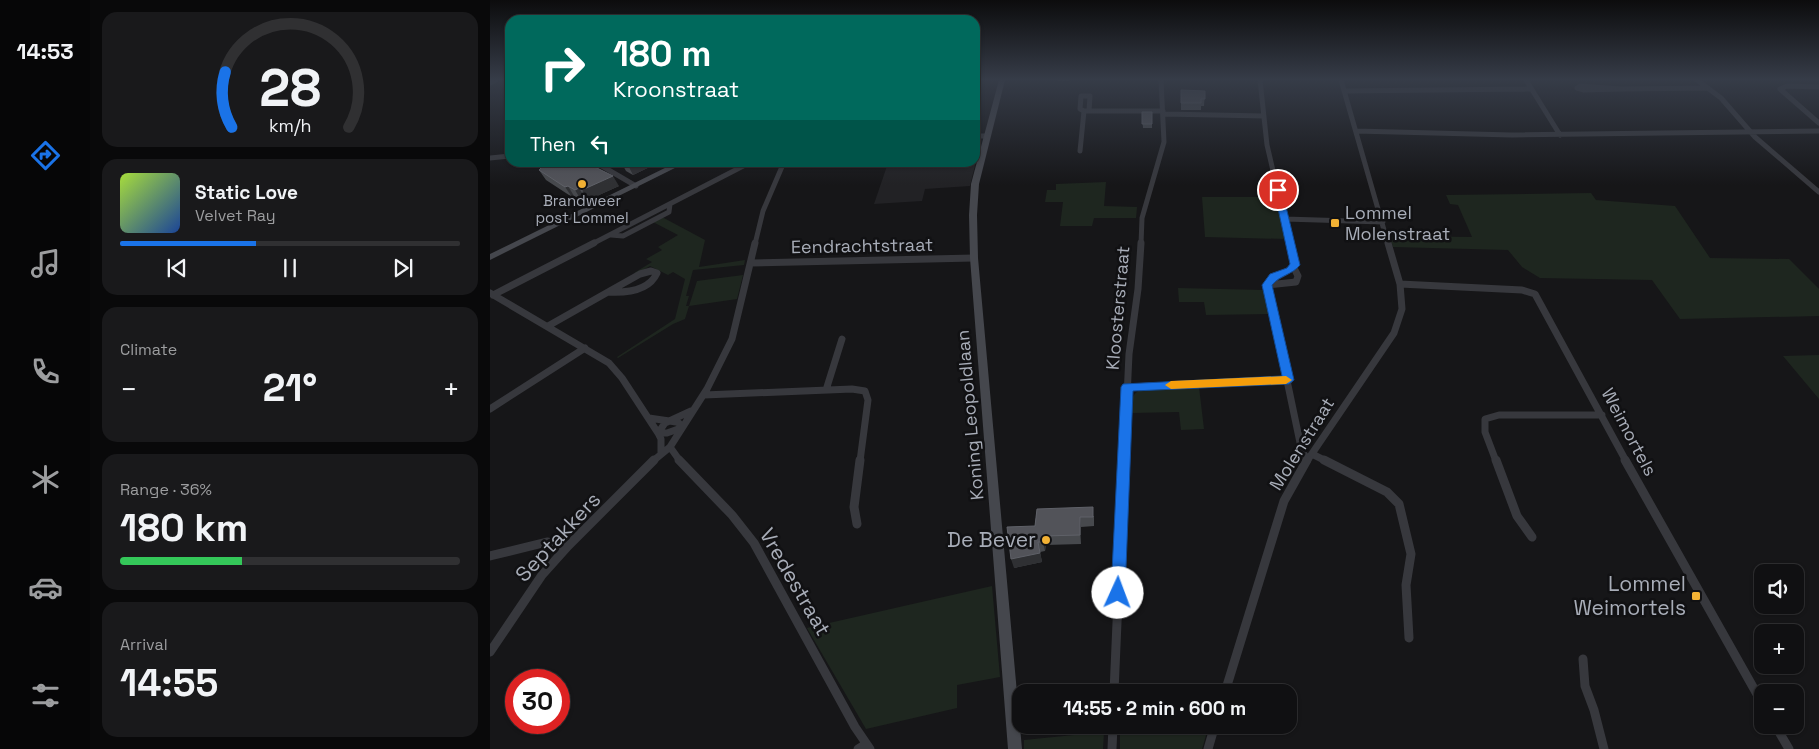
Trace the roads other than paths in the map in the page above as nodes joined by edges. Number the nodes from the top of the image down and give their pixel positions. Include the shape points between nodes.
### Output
1 (993, 115) edge
2 (1086, 115) edge
3 (1164, 115) edge
4 (1229, 115) edge
5 (1351, 115) edge
6 (1547, 115) edge
7 (1735, 115) edge
8 (1264, 116) joint
9 (1356, 131) junction
10 (1819, 131) edge
11 (1750, 132) junction
12 (1560, 135) junction
13 (980, 136) edge
14 (987, 136) junction
15 (1080, 151) dead end
16 (505, 156) edge
17 (490, 158) edge
18 (980, 161) edge
19 (604, 167) edge
20 (674, 167) edge
21 (741, 167) edge
22 (782, 167) edge
23 (978, 167) edge
24 (636, 186) junction
25 (1819, 192) edge
26 (1285, 219) junction
27 (1383, 222) junction
28 (490, 257) edge
29 (974, 258) junction
30 (751, 263) junction
31 (1294, 268) junction
32 (1400, 284) junction
33 (1267, 285) junction
34 (607, 292) junction
35 (492, 294) edge
36 (548, 326) junction
37 (842, 339) dead end
38 (585, 348) junction
39 (1289, 380) junction
40 (1127, 387) junction
41 (826, 390) junction
42 (704, 395) junction
43 (697, 406) junction
44 (490, 409) edge
45 (1602, 415) junction
46 (649, 418) junction
47 (673, 420) junction
48 (681, 428) junction
49 (658, 433) junction
50 (670, 447) junction
51 (661, 453) junction
52 (1310, 456) junction
53 (857, 524) dead end
54 (1532, 536) dead end
55 (568, 546) junction
56 (490, 556) edge
57 (1409, 638) dead end
58 (490, 652) edge
59 (1583, 659) dead end
60 (1114, 684) edge
61 (1227, 684) edge
62 (1754, 689) edge
63 (1113, 734) edge
64 (1212, 734) edge
65 (1780, 734) edge
66 (864, 747) edge
67 (1015, 749) edge
68 (1112, 749) edge
69 (1208, 749) edge
70 (1604, 749) edge
71 (1789, 749) edge

1 - 14 main road, Koning Leopoldlaan
2 - 15 street
3 - 40 street, Kloosterstraat via 1163,149 1142,218
4 - 8 street
5 - 9 street, Molenstraat
6 - 12 street
7 - 11 street
8 - 26 street via 1267,145
9 - 12 street
9 - 27 street, Molenstraat
10 - 11 street
11 - 12 street
11 - 25 street
13 - 14 street
14 - 18 main road, Koning Leopoldlaan
16 - 17 street
19 - 24 street
20 - 24 main road
21 - 35 street
22 - 30 street, Septakkers via 763,211
23 - 29 main road, Koning Leopoldlaan via 974,200
24 - 28 main road
26 - 27 street
26 - 31 street
27 - 32 street, Molenstraat
29 - 30 street, Eendrachtstraat
29 - 67 main road, Koning Leopoldlaan
30 - 42 street, Septakkers via 732,339
31 - 33 street via 1274,277
31 - 33 street via 1298,276 1296,282
32 - 45 street, Weimortels via 1516,289 1535,294
32 - 52 street, Molenstraat via 1402,309 1394,332
33 - 39 street
34 - 34 street via 646,271 656,273 654,278 631,292
34 - 36 street
35 - 36 street
36 - 38 street
37 - 41 street
38 - 44 street
38 - 46 street via 617,371
39 - 40 street
39 - 52 street via 1302,452
40 - 60 street, Kloosterstraat
41 - 42 street
41 - 53 street via 860,389 868,395 854,507
42 - 43 street, Septakkers
43 - 47 street, Septakkers
43 - 48 street, Septakkers
45 - 54 street via 1500,415 1485,419 1485,432 1517,516
45 - 62 street, Weimortels
46 - 47 street
46 - 49 street
47 - 48 street
47 - 49 street, Septakkers via 665,423
48 - 49 street
48 - 50 street, Septakkers
49 - 51 street
50 - 51 street, Septakkers
50 - 66 street, Vredestraat via 754,543
51 - 55 street, Septakkers
52 - 57 street via 1387,492 1399,504 1411,554 1406,586
52 - 61 street, Molenstraat via 1276,521
55 - 56 street via 547,542
55 - 58 street, Septakkers via 537,581
59 - 70 street via 1585,686
63 - 68 street
64 - 69 street
65 - 71 street

